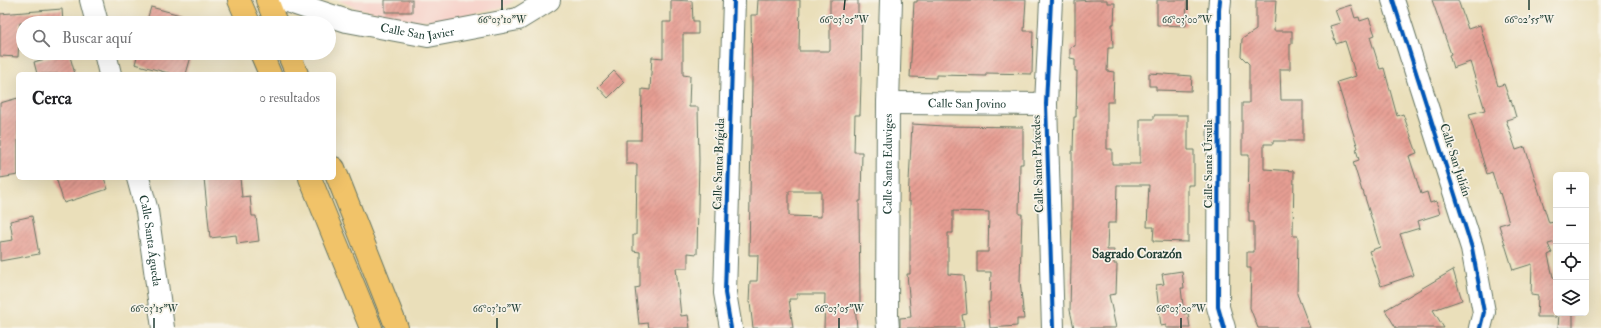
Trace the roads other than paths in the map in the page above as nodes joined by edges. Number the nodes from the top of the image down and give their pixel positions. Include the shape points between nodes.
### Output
1 (91, 0) edge
2 (239, 0) edge
3 (267, 0) edge
4 (284, 0) edge
5 (549, 0) edge
6 (734, 0) edge
7 (891, 0) edge
8 (1050, 0) edge
9 (1220, 0) edge
10 (1393, 0) edge
11 (95, 16) edge
12 (246, 16) edge
13 (273, 16) edge
14 (322, 16) edge
15 (336, 21) edge
16 (107, 60) edge
17 (264, 60) edge
18 (110, 72) edge
19 (269, 72) edge
20 (888, 103) junction
21 (1046, 104) junction
22 (336, 173) edge
23 (139, 180) edge
24 (311, 180) edge
25 (163, 328) edge
26 (371, 328) edge
27 (398, 328) edge
28 (731, 328) edge
29 (888, 328) edge
30 (1053, 328) edge
31 (1224, 328) edge
32 (1480, 328) edge

1 - 11 street
2 - 12 main road
3 - 13 main road
4 - 14 street, Calle San Javier
5 - 15 street, Calle San Javier via 518,19 428,36
6 - 28 street, Calle Santa Brígida via 725,293
7 - 20 street, Calle Santa Eduviges
8 - 21 street, Calle Santa Práxedes
9 - 31 street, Calle Santa Úrsula via 1218,307
10 - 32 street, Calle San Julián via 1472,248 1484,312
16 - 18 street
17 - 19 main road
20 - 21 street, Calle San Jovino
20 - 29 street, Calle Santa Eduviges
21 - 30 street, Calle Santa Práxedes
22 - 27 main road
23 - 25 street, Calle Santa Águeda via 147,211
24 - 26 main road

